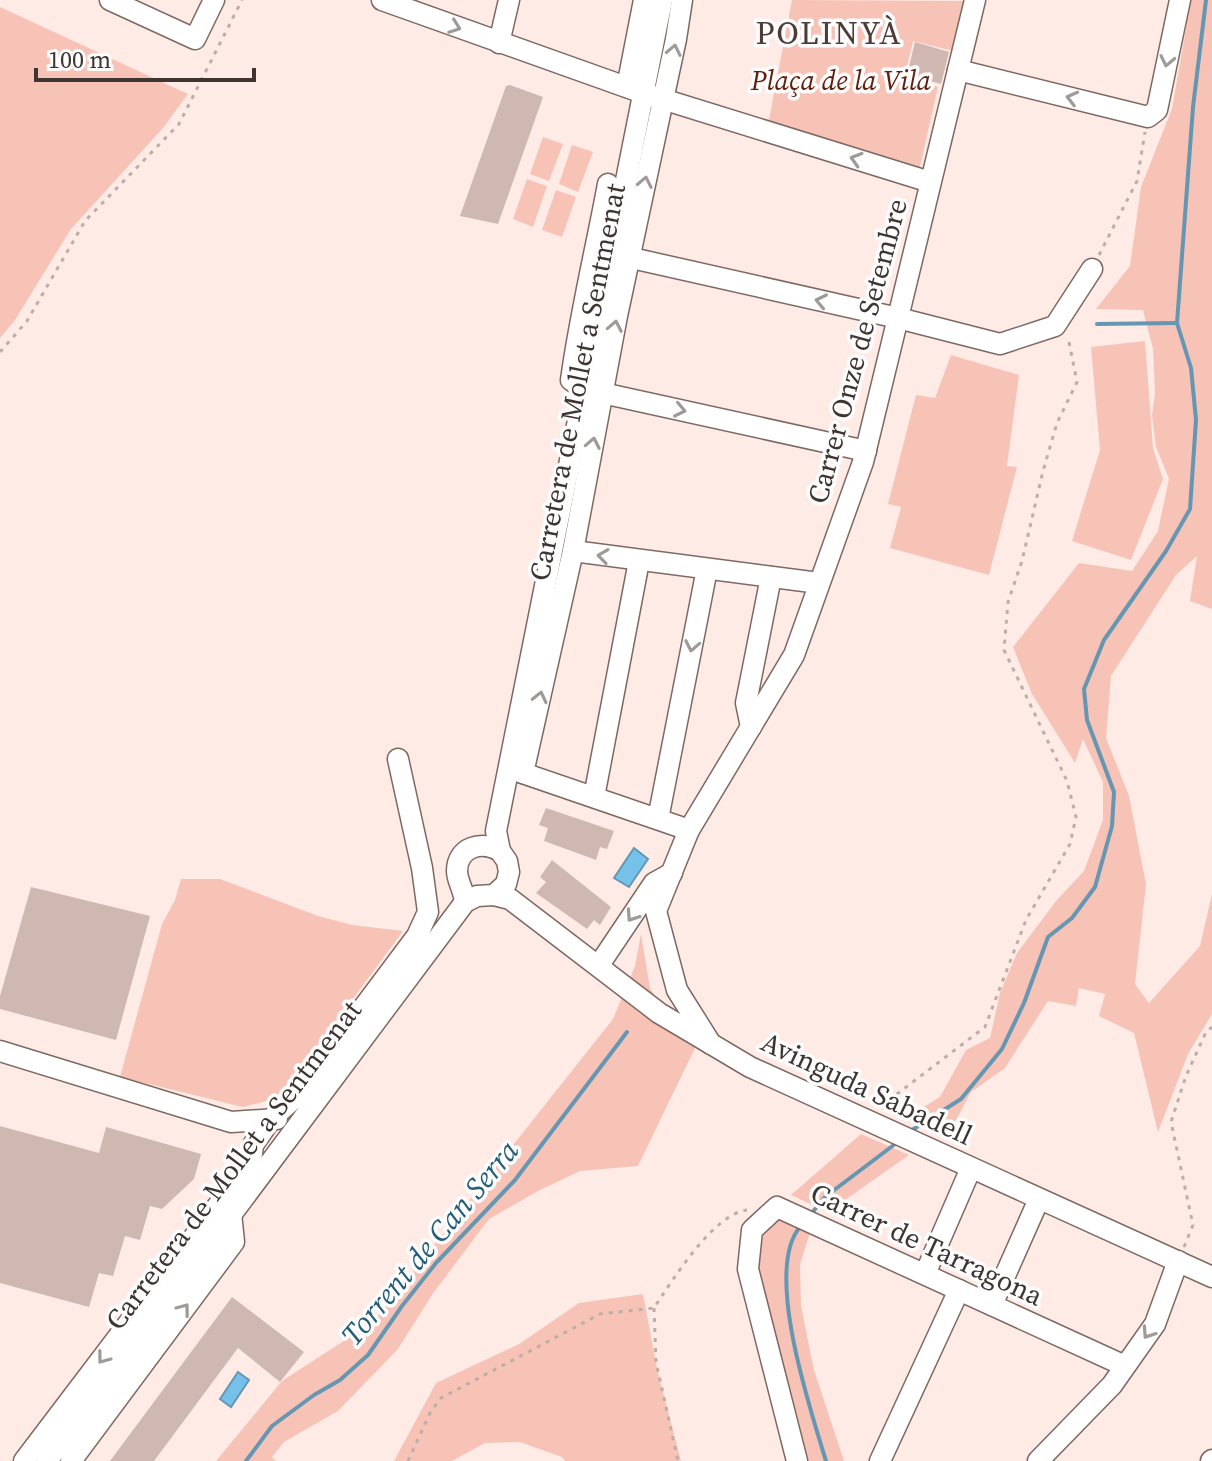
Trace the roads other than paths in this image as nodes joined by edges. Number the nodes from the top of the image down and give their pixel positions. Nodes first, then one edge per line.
1 (110, 0) edge
2 (214, 0) edge
3 (382, 0) edge
4 (509, 0) edge
5 (644, 0) edge
6 (662, 0) edge
7 (682, 0) edge
8 (975, 0) edge
9 (1180, 0) edge
10 (499, 43) junction
11 (958, 70) junction
12 (644, 93) junction
13 (930, 182) junction
14 (608, 184) dead end
15 (612, 255) junction
16 (1092, 269) road end
17 (898, 318) junction
18 (594, 392) junction
19 (866, 451) junction
20 (573, 551) junction
21 (639, 561) junction
22 (707, 569) junction
23 (771, 577) junction
24 (819, 583) junction
25 (751, 727) junction
26 (398, 759) dead end
27 (515, 771) junction
28 (594, 797) junction
29 (658, 819) junction
30 (689, 830) junction
31 (493, 842) junction
32 (672, 873) junction
33 (486, 894) junction
34 (599, 965) junction
35 (711, 1044) junction
36 (0, 1051) edge
37 (302, 1117) junction
38 (271, 1119) junction
39 (231, 1122) junction
40 (253, 1145) junction
41 (269, 1162) junction
42 (971, 1168) junction
43 (1039, 1199) junction
44 (231, 1213) junction
45 (1178, 1261) junction
46 (925, 1274) junction
47 (1212, 1277) edge
48 (959, 1290) junction
49 (992, 1305) junction
50 (1125, 1366) junction
51 (24, 1461) edge
52 (47, 1461) edge
53 (71, 1461) edge
54 (797, 1461) edge
55 (880, 1461) edge
56 (1038, 1461) edge

1 - 2 street
3 -> 10 street
4 - 10 street
5 - 12 street, Carretera de Mollet a Sentmenat
6 - 12 street, Carretera de Mollet a Sentmenat
12 -> 7 street, Carretera de Mollet a Sentmenat
8 - 11 street, Carrer Onze de Setembre
9 -> 11 street
10 - 12 street
11 - 13 street, Carrer Onze de Setembre
13 -> 12 street
12 - 15 street, Carretera de Mollet a Sentmenat
13 - 17 street, Carrer Onze de Setembre
14 - 15 street
17 -> 15 street
18 -> 15 street, Carretera de Mollet a Sentmenat
15 - 18 street, Carretera de Mollet a Sentmenat
16 - 17 street
17 - 19 street, Carrer Onze de Setembre
18 -> 19 street
20 -> 18 street, Carretera de Mollet a Sentmenat
18 - 27 street, Carretera de Mollet a Sentmenat
19 - 24 street, Carrer Onze de Setembre
21 -> 20 street
27 -> 20 street, Carretera de Mollet a Sentmenat
21 - 22 street
21 - 28 street
22 - 23 street
22 -> 29 street
23 - 24 street
23 - 25 street
24 - 25 street, Carrer Onze de Setembre
25 - 30 street, Carrer Onze de Setembre
26 - 38 street
27 - 28 street
27 - 31 street, Carretera de Mollet a Sentmenat
28 - 29 street
29 - 30 street
30 - 32 street, Avinguda Sabadell
31 - 33 street, Carretera de Mollet a Sentmenat
31 - 33 street
32 -> 34 street
32 - 35 street, Avinguda Sabadell
33 - 34 street
33 - 37 street, Carretera de Mollet a Sentmenat
34 - 35 street
35 - 42 street, Avinguda Sabadell
36 - 39 street
37 - 38 street
37 - 41 street, Carretera de Mollet a Sentmenat
38 - 39 street
38 - 40 street
39 - 40 street
40 - 41 street
40 -> 51 street
41 - 44 street, Carretera de Mollet a Sentmenat
42 - 43 street, Avinguda Sabadell
42 - 46 street
43 - 45 street, Avinguda Sabadell
43 - 49 street
44 - 52 street, Carretera de Mollet a Sentmenat
53 -> 44 street
45 - 47 street, Avinguda Sabadell
45 -> 50 street
46 - 48 street, Carrer de Tarragona
46 - 54 street, Carrer de Tarragona
48 - 49 street, Carrer de Tarragona
48 - 55 street
49 - 50 street, Carrer de Tarragona
50 - 56 street

